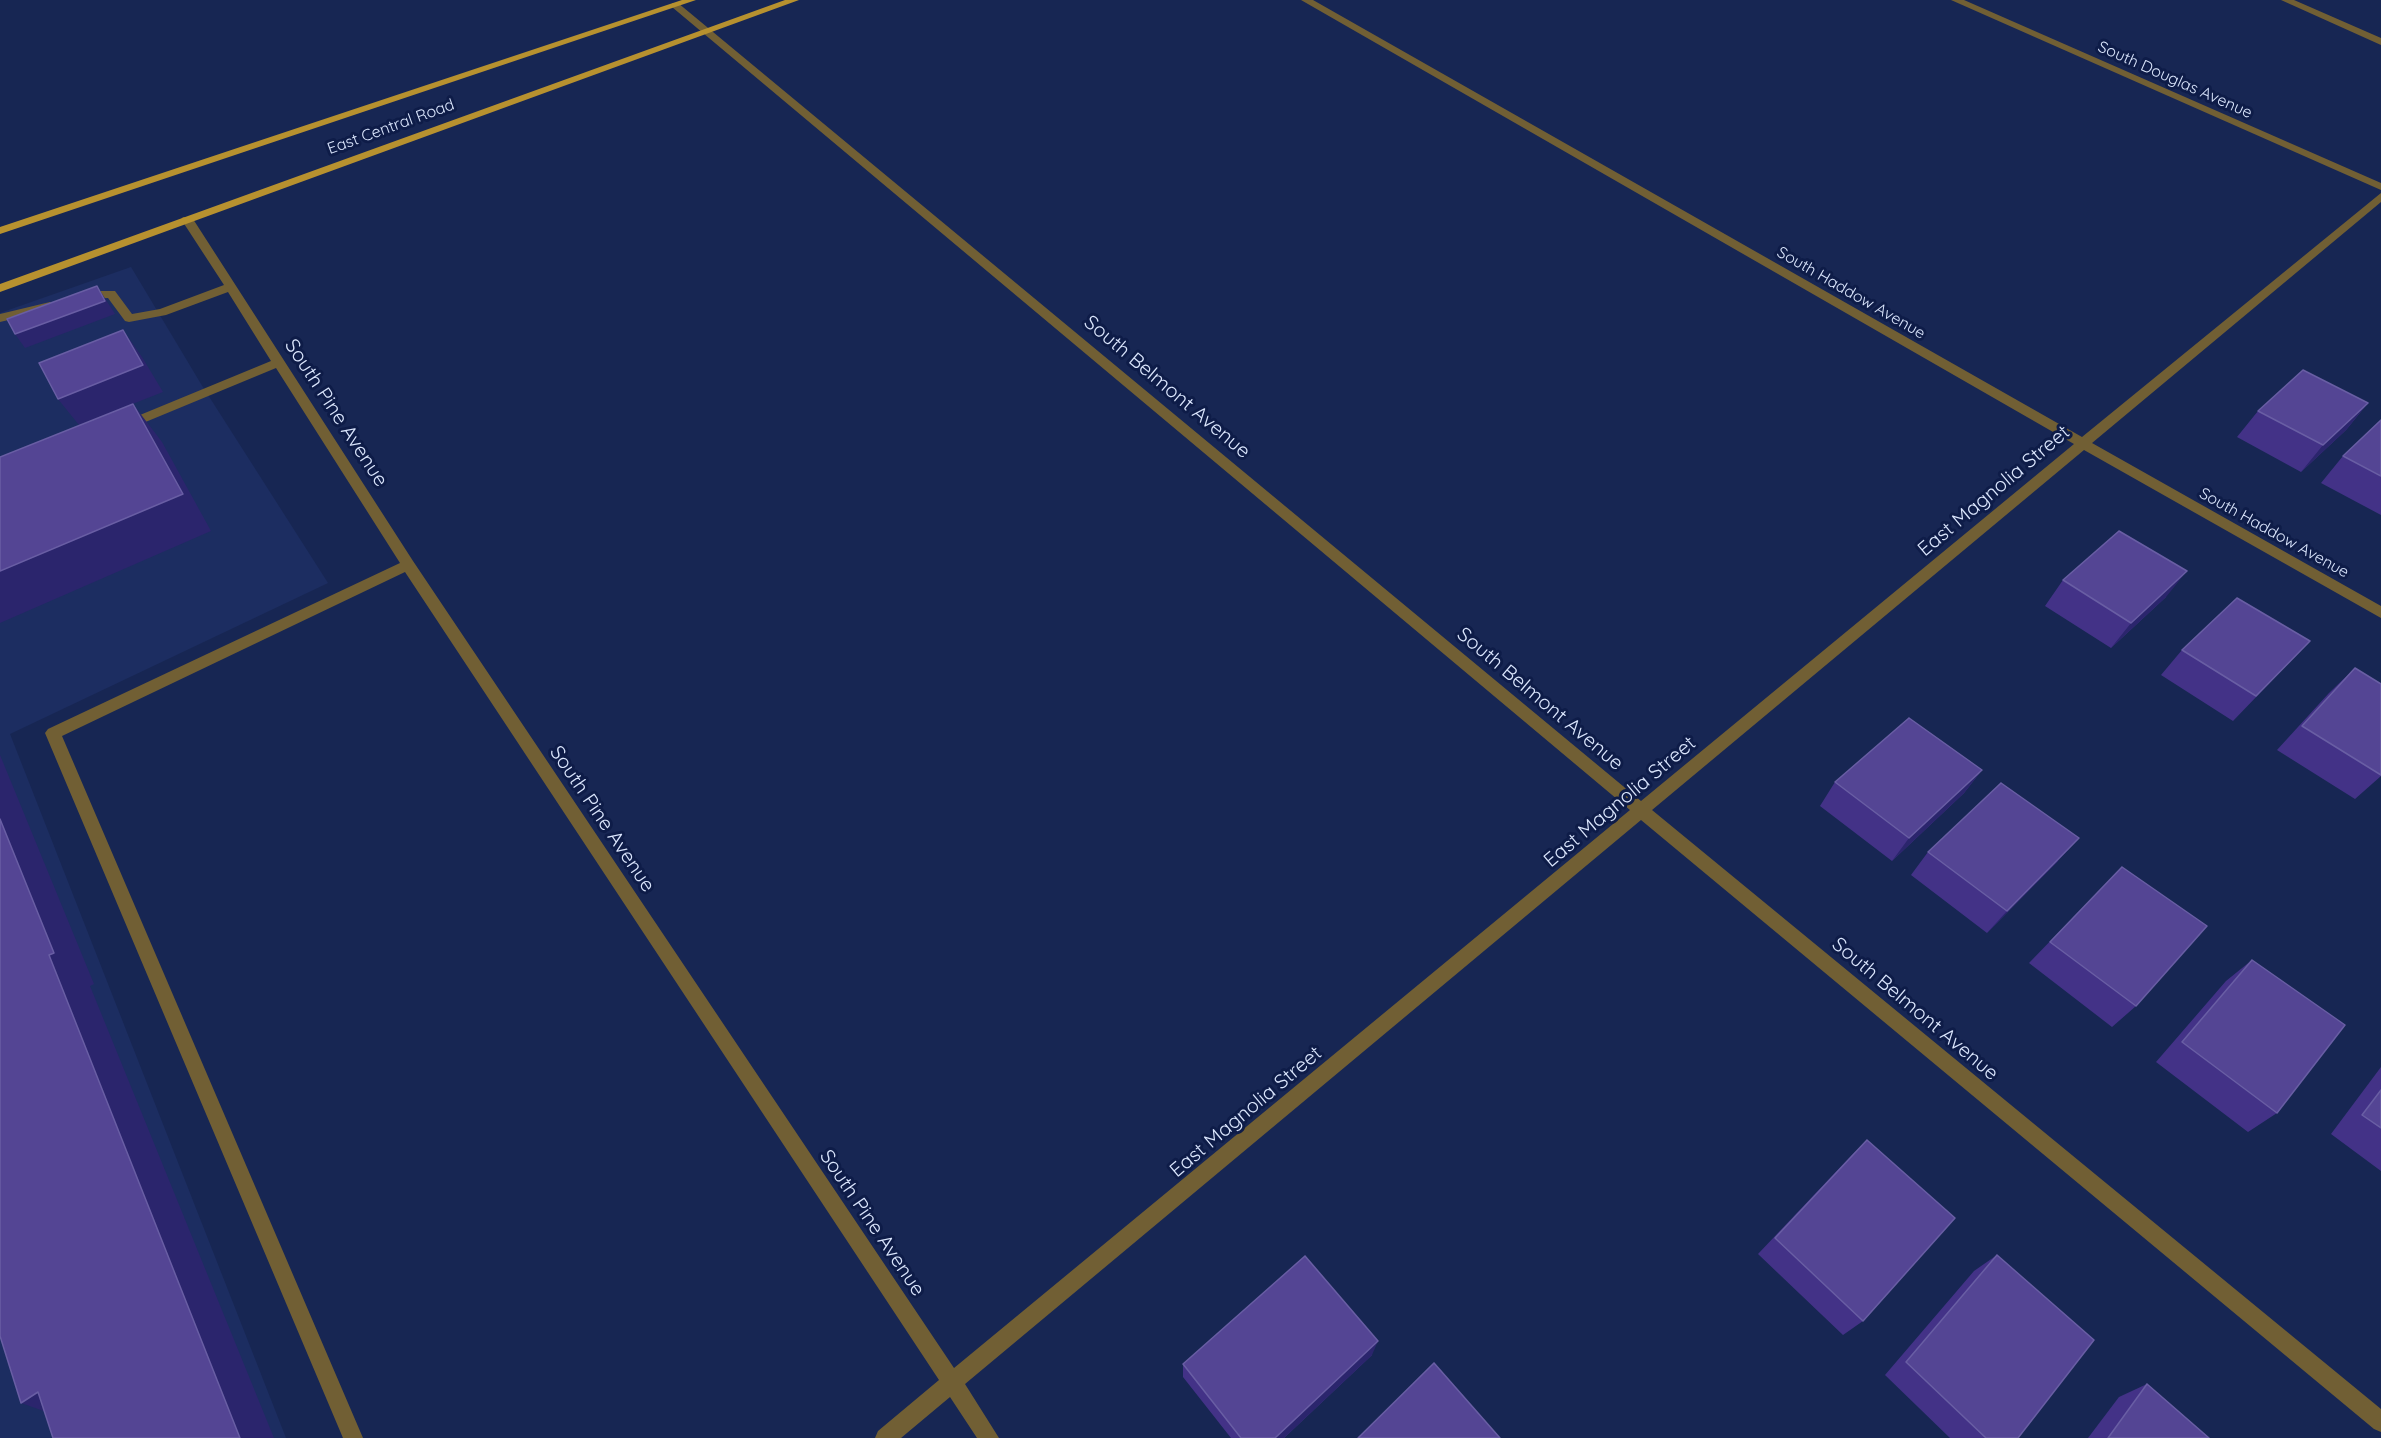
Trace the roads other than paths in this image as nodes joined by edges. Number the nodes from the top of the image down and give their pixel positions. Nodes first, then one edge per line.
1 (691, 0) edge
2 (794, 0) edge
3 (1306, 0) edge
4 (1956, 0) edge
5 (2286, 0) edge
6 (675, 5) junction
7 (708, 31) junction
8 (2381, 42) edge
9 (2381, 187) edge
10 (2381, 196) edge
11 (187, 219) junction
12 (0, 231) edge
13 (230, 287) junction
14 (0, 288) edge
15 (0, 318) edge
16 (279, 362) junction
17 (118, 429) edge
18 (2082, 444) junction
19 (408, 565) junction
20 (2381, 613) edge
21 (1642, 811) junction
22 (953, 1383) junction
23 (2381, 1422) edge
24 (353, 1438) edge
25 (885, 1438) edge
26 (989, 1438) edge

1 - 6 main road, East Central Road
2 - 7 main road, East Central Road
3 - 18 street, South Haddow Avenue
4 - 9 street, South Douglas Avenue
5 - 8 street
6 - 7 street, South Belmont Avenue
6 - 12 main road, East Central Road
7 - 11 main road, East Central Road
7 - 21 street, South Belmont Avenue
10 - 18 street, East Magnolia Street
11 - 13 street, South Pine Avenue
11 - 14 main road, East Central Road
13 - 15 street
13 - 16 street, South Pine Avenue
16 - 17 street
16 - 19 street, South Pine Avenue
18 - 20 street, South Haddow Avenue
18 - 21 street, East Magnolia Street
19 - 22 street, South Pine Avenue
19 - 24 street
21 - 22 street, East Magnolia Street
21 - 23 street, South Belmont Avenue
22 - 25 street, East Magnolia Street
22 - 26 street, South Pine Avenue

